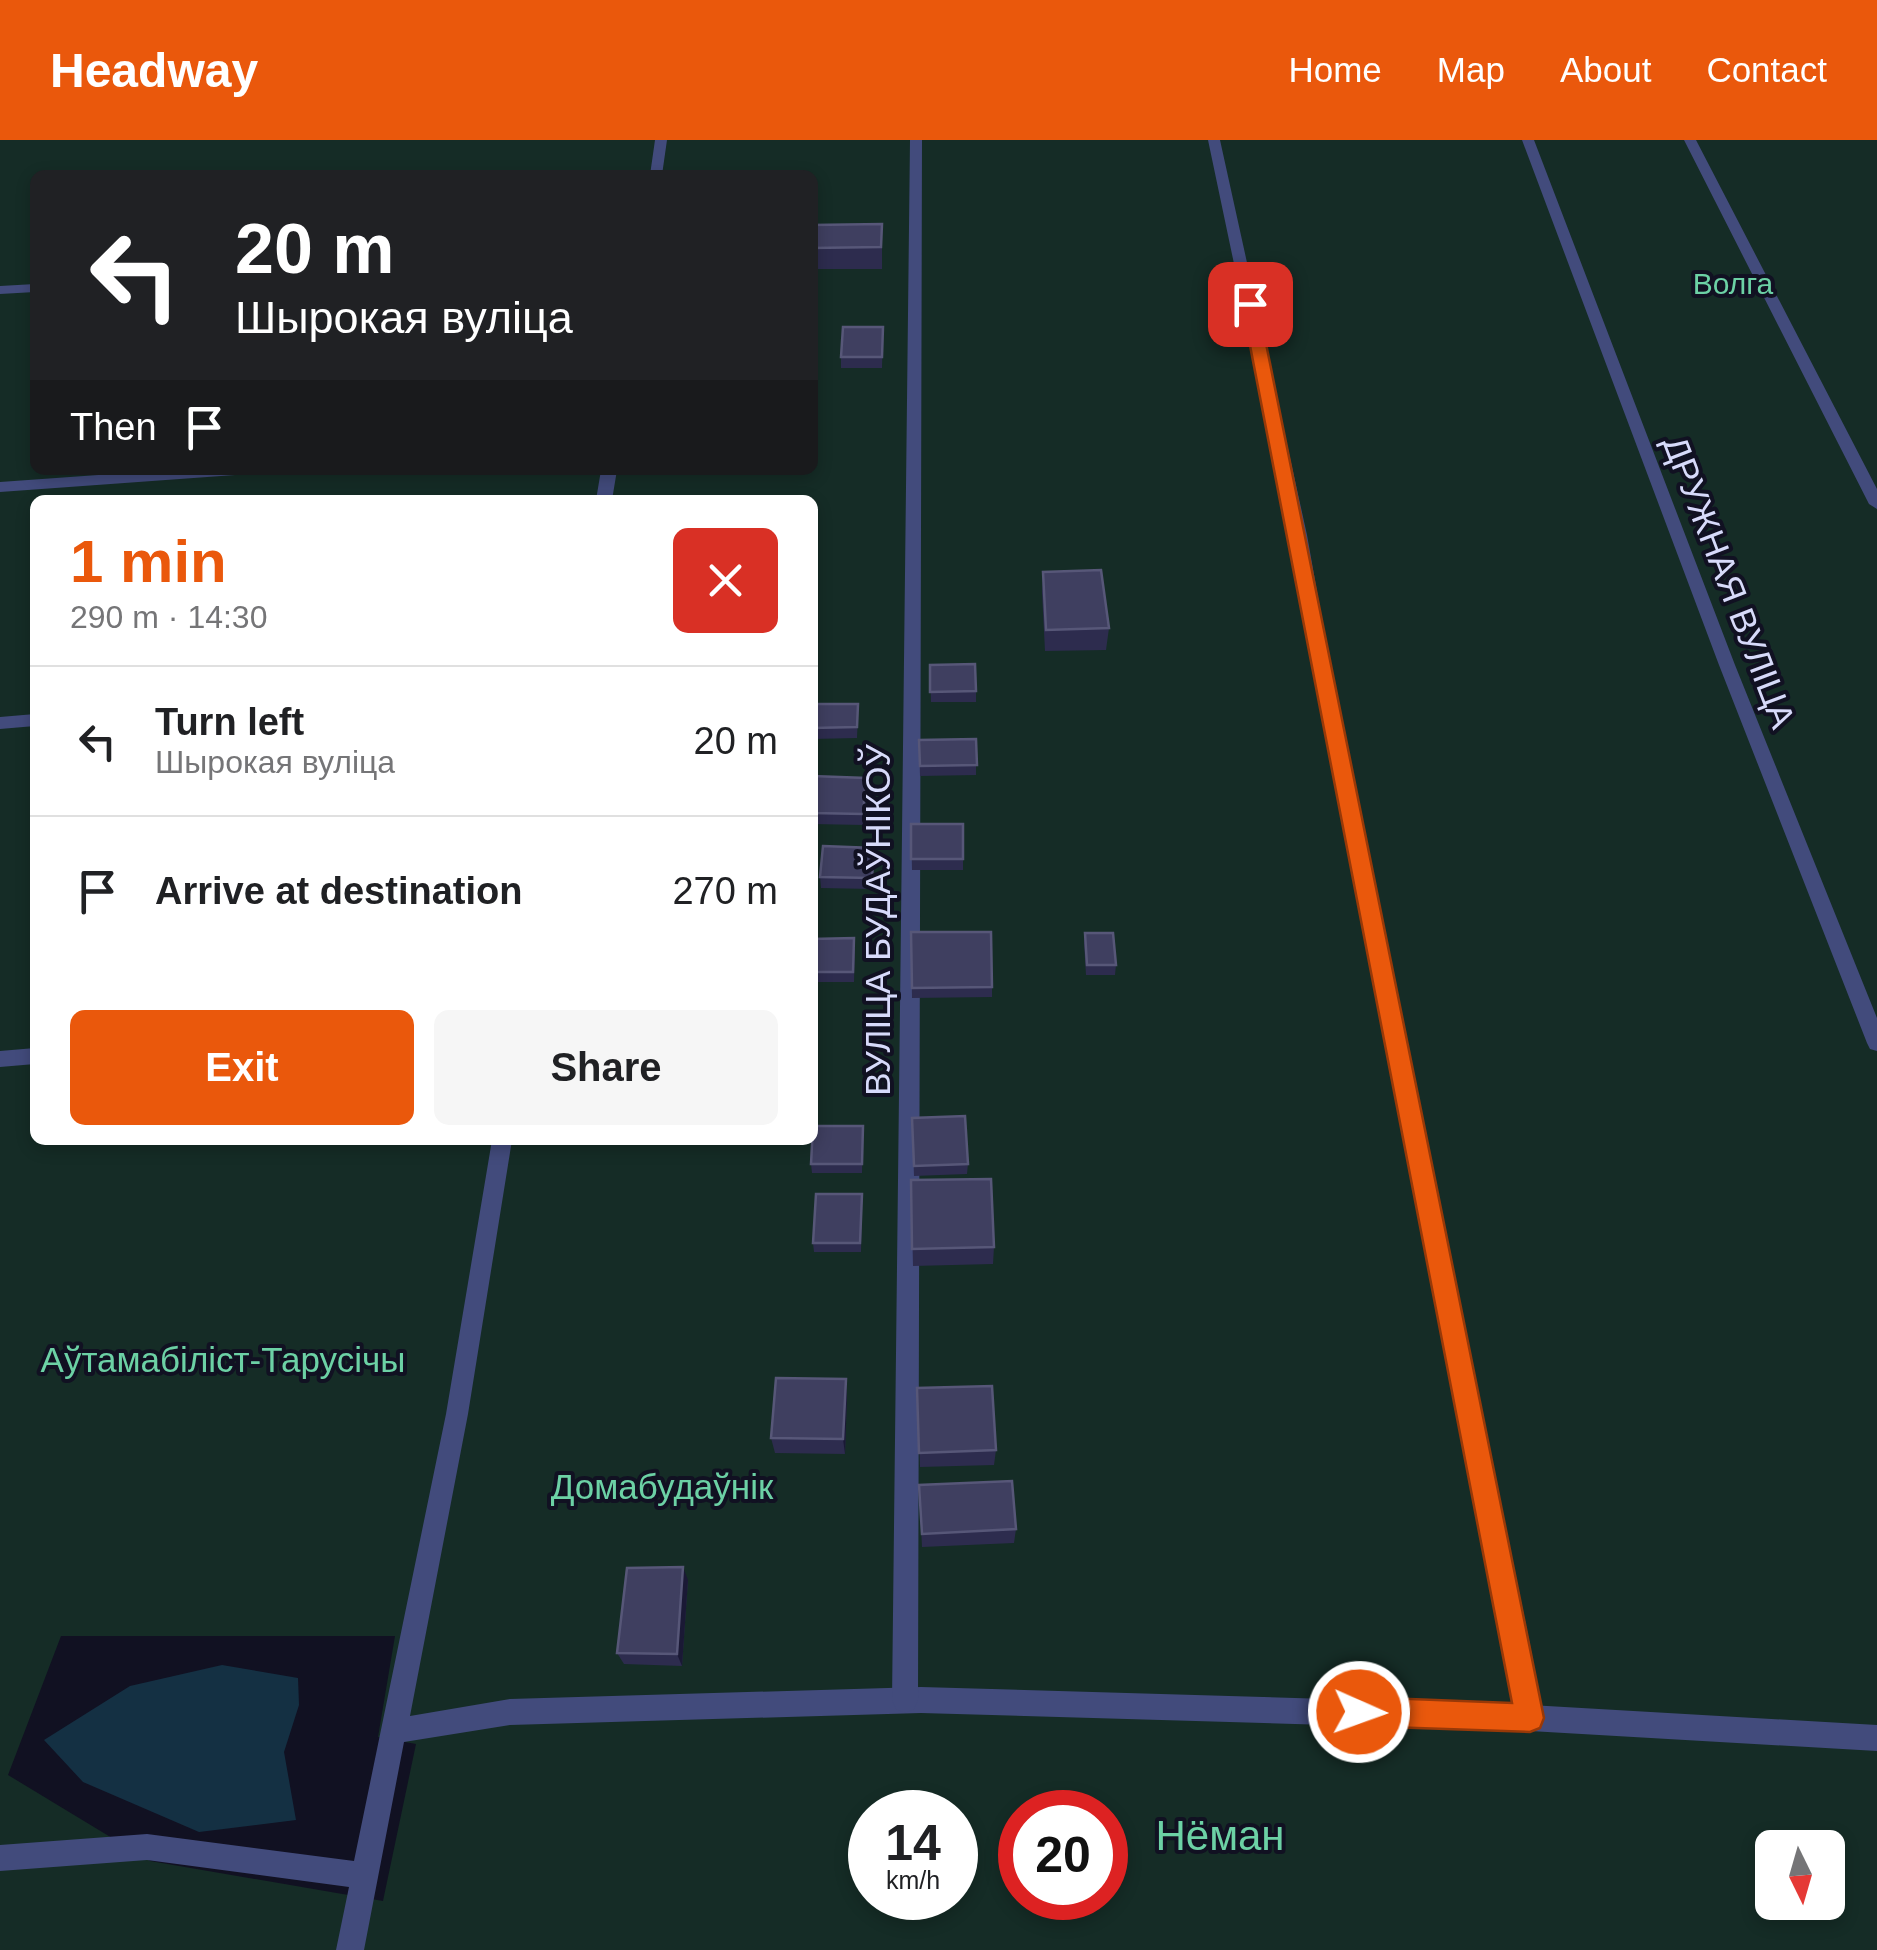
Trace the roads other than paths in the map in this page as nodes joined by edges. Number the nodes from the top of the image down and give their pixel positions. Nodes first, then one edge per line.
1 (661, 140) edge
2 (916, 140) edge
3 (1214, 140) edge
4 (1528, 140) edge
5 (1690, 140) edge
6 (657, 170) edge
7 (30, 288) edge
8 (0, 290) edge
9 (170, 475) edge
10 (0, 488) edge
11 (1877, 504) edge
12 (30, 720) edge
13 (0, 723) edge
14 (1877, 1043) edge
15 (30, 1056) edge
16 (0, 1059) edge
17 (501, 1145) edge
18 (905, 1700) junction
19 (1530, 1718) junction
20 (393, 1730) junction
21 (1877, 1738) edge
22 (0, 1858) edge
23 (365, 1876) junction
24 (350, 1950) edge

1 - 6 street
2 - 18 street, ВУЛІЦА БУДАЎНІКОЎ
3 - 19 street
4 - 14 street, ДРУЖНАЯ ВУЛІЦА
5 - 11 street
7 - 8 street
9 - 10 street
12 - 13 street
15 - 16 street
17 - 20 street
18 - 19 street
18 - 20 street
19 - 21 street
20 - 23 street
22 - 23 street
23 - 24 street

